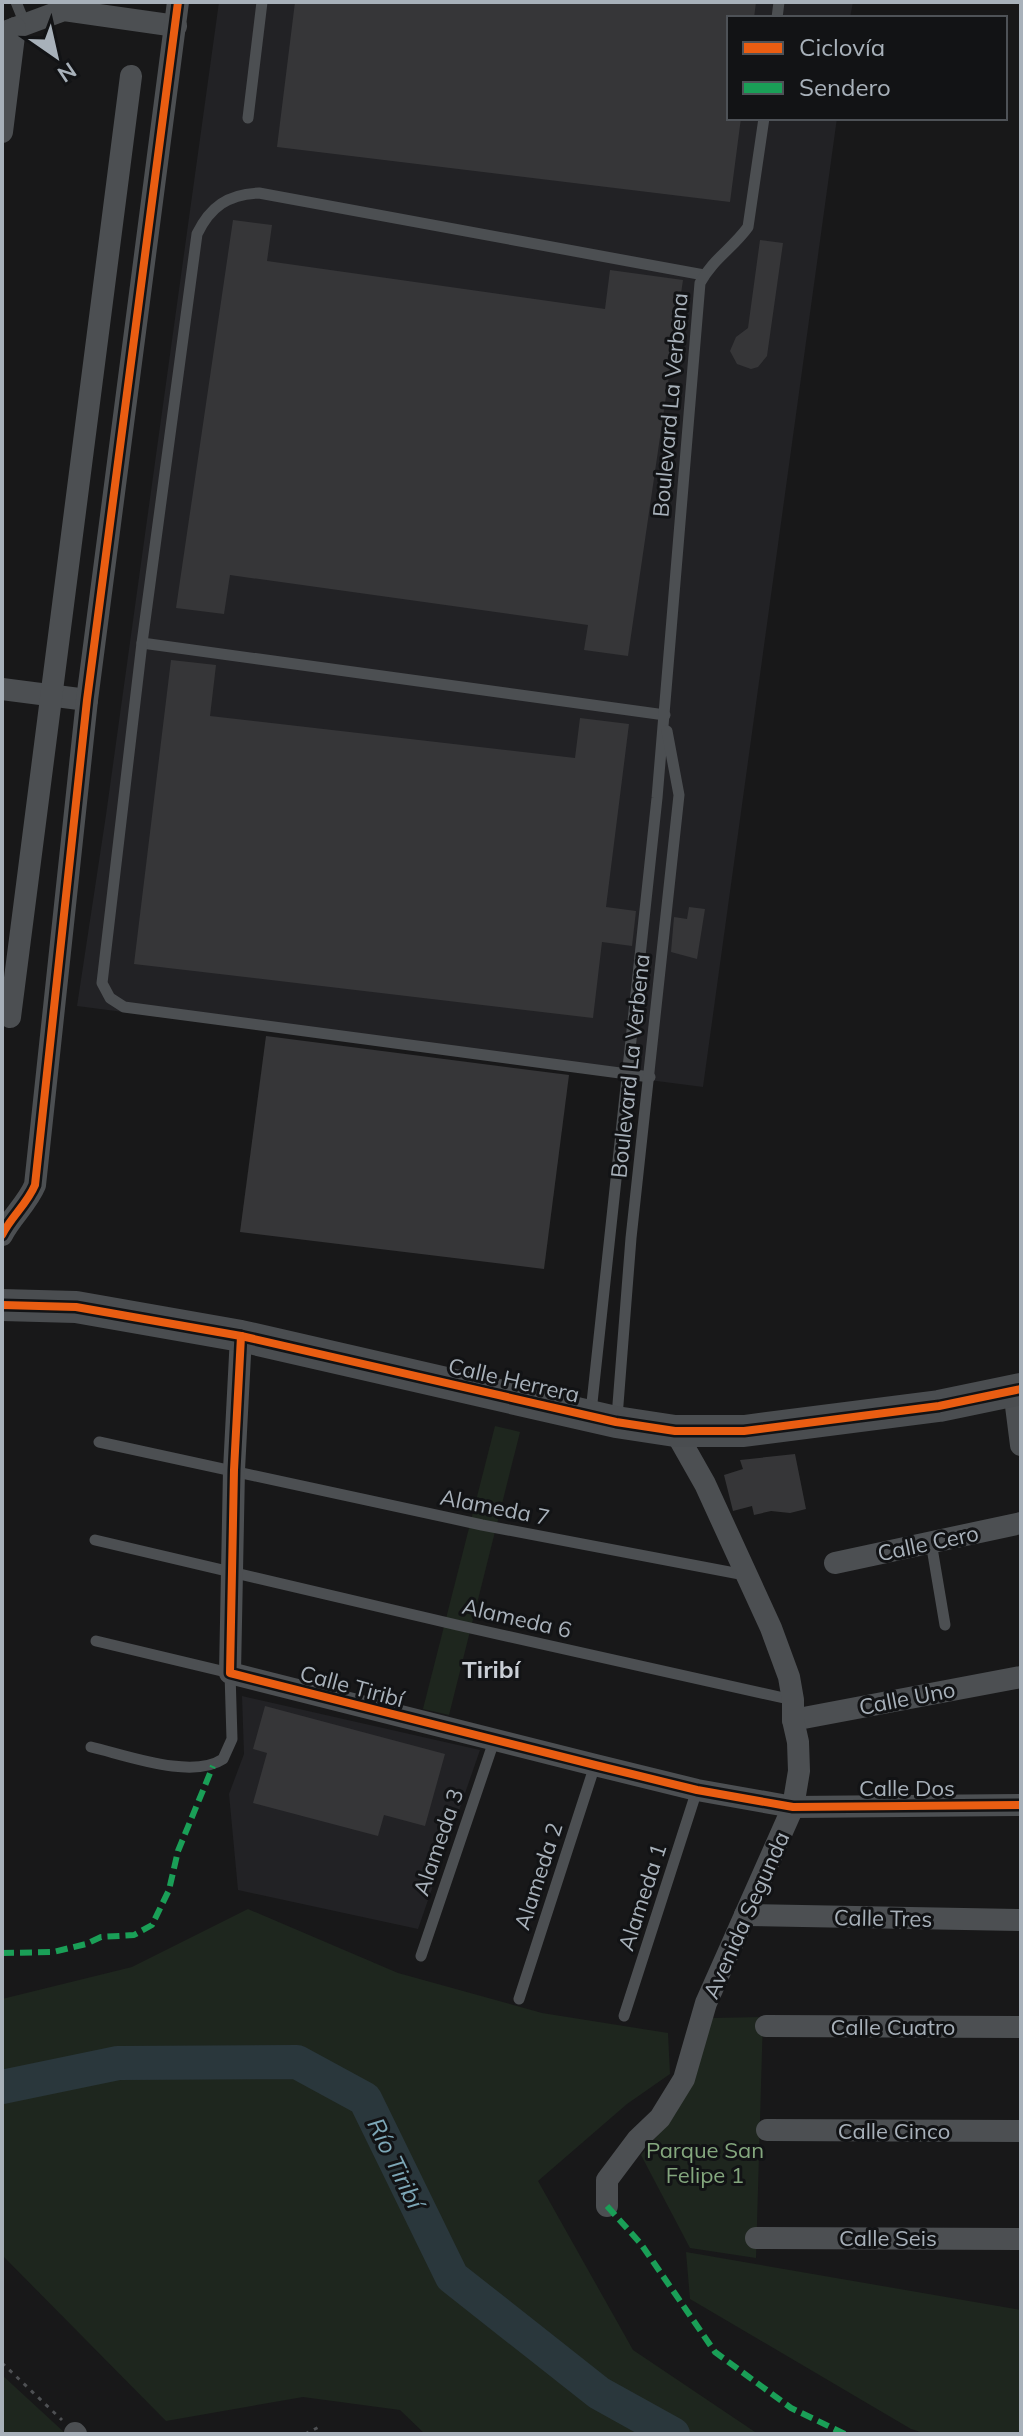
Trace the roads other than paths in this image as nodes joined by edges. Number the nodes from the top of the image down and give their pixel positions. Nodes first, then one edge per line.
1 (16, 2) edge
2 (178, 2) edge
3 (262, 2) edge
4 (68, 6) edge
5 (176, 26) junction
6 (14, 28) edge
7 (131, 76) dead end
8 (248, 118) dead end
9 (764, 120) edge
10 (2, 132) edge
11 (704, 275) junction
12 (142, 643) junction
13 (2, 689) edge
14 (53, 695) junction
15 (87, 700) junction
16 (665, 715) junction
17 (10, 1017) dead end
18 (626, 1073) junction
19 (650, 1077) junction
20 (2, 1235) edge
21 (609, 1237) junction
22 (631, 1238) junction
23 (4, 1302) edge
24 (241, 1336) junction
25 (1018, 1390) edge
26 (604, 1419) junction
27 (675, 1431) junction
28 (99, 1442) dead end
29 (1021, 1445) edge
30 (234, 1470) junction
31 (1021, 1523) edge
32 (95, 1540) dead end
33 (931, 1542) junction
34 (835, 1563) dead end
35 (232, 1571) junction
36 (749, 1576) junction
37 (945, 1625) dead end
38 (96, 1641) dead end
39 (230, 1673) junction
40 (1021, 1677) edge
41 (793, 1710) junction
42 (494, 1741) junction
43 (91, 1747) dead end
44 (595, 1765) junction
45 (697, 1790) junction
46 (1021, 1805) edge
47 (793, 1807) junction
48 (745, 1915) junction
49 (1021, 1920) edge
50 (421, 1956) dead end
51 (519, 1999) dead end
52 (624, 2016) dead end
53 (766, 2026) dead end
54 (1021, 2027) edge
55 (767, 2130) dead end
56 (1021, 2131) edge
57 (607, 2206) dead end
58 (756, 2238) dead end
59 (1021, 2239) edge

1 - 6 lane
2 - 5 street
3 - 8 lane
4 - 5 street
4 - 6 street
5 - 15 street
6 - 10 street
7 - 14 street
9 - 11 lane, Boulevard La Verbena
11 - 12 lane
11 - 16 lane, Boulevard La Verbena
12 - 16 lane
12 - 18 lane
13 - 14 street
14 - 15 street
14 - 17 street
15 - 20 street
16 - 18 lane, Boulevard La Verbena
16 - 19 lane, Boulevard La Verbena
18 - 19 lane
18 - 21 lane, Boulevard La Verbena
19 - 22 lane, Boulevard La Verbena
21 - 22 lane
21 - 26 lane, Boulevard La Verbena
22 - 26 lane, Boulevard La Verbena
23 - 24 street, Calle Herrera
24 - 26 street, Calle Herrera
24 - 30 street
25 - 27 street, Calle Herrera
25 - 29 street
26 - 27 street, Calle Herrera
27 - 36 street, Avenida Segunda
28 - 30 lane, Alameda 7
30 - 35 street
30 - 36 lane, Alameda 7
31 - 33 street, Calle Cero
32 - 35 lane, Alameda 6
33 - 34 street, Calle Cero
33 - 37 lane
35 - 39 street
35 - 41 lane, Alameda 6
36 - 41 street, Avenida Segunda
38 - 39 lane
39 - 42 street, Calle Tiribí
39 - 43 lane
40 - 41 street, Calle Uno
41 - 47 street, Avenida Segunda
42 - 44 street, Calle Tiribí
42 - 50 lane, Alameda 3
44 - 45 street, Calle Tiribí
44 - 51 lane, Alameda 2
45 - 47 street, Calle Tiribí
45 - 52 lane, Alameda 1
46 - 47 street, Calle Dos
47 - 48 street, Avenida Segunda
48 - 49 street, Calle Tres
48 - 57 street, Avenida Segunda
53 - 54 street, Calle Cuatro
55 - 56 street, Calle Cinco
58 - 59 street, Calle Seis

